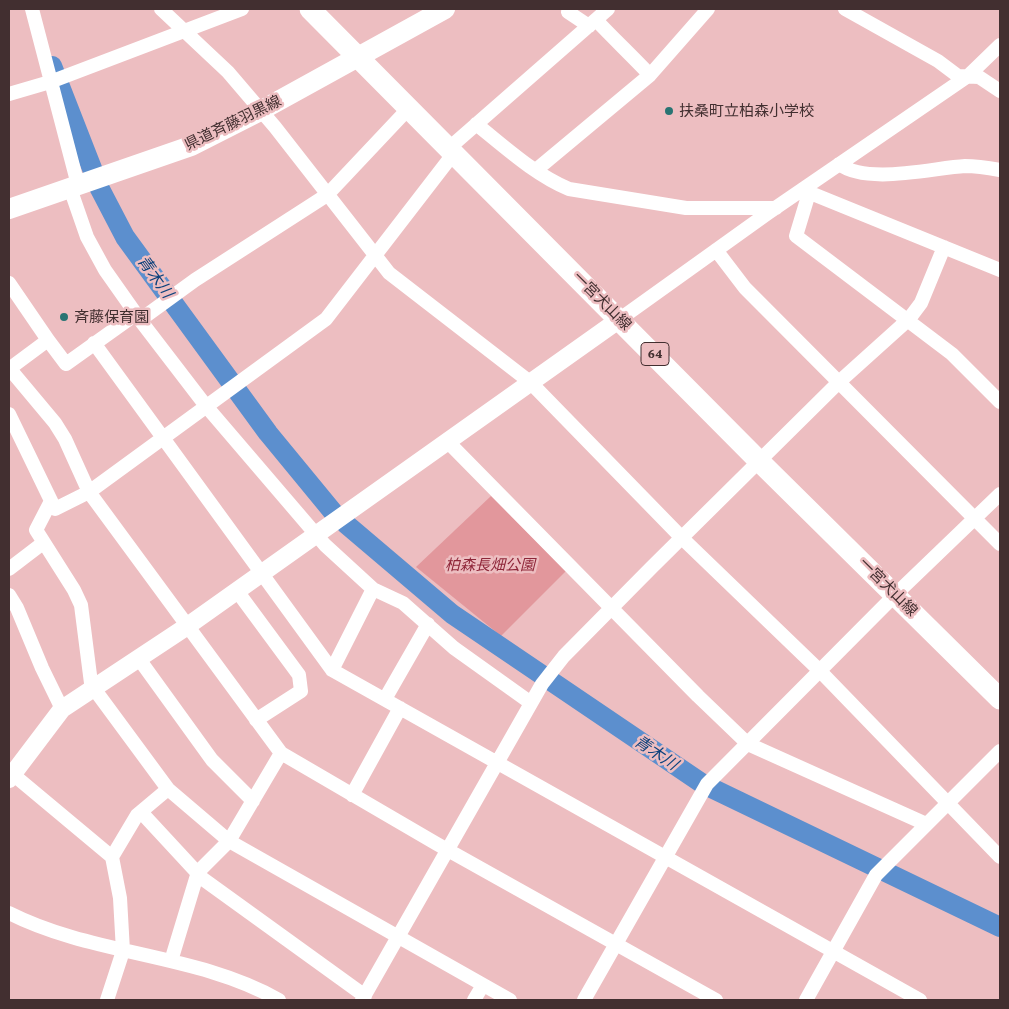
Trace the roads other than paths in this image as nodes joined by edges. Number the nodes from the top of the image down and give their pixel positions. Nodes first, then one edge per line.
1 (32, 9) edge
2 (161, 9) edge
3 (242, 9) edge
4 (310, 9) edge
5 (445, 9) edge
6 (608, 9) edge
7 (708, 9) edge
8 (845, 9) edge
9 (568, 12) dead end
10 (593, 23) junction
11 (185, 32) junction
12 (1000, 46) edge
13 (359, 57) junction
14 (650, 75) junction
15 (968, 76) junction
16 (50, 82) junction
17 (1000, 92) edge
18 (9, 94) edge
19 (410, 108) junction
20 (260, 112) junction
21 (476, 124) junction
22 (451, 151) junction
23 (839, 164) junction
24 (536, 170) junction
25 (1000, 170) edge
26 (74, 187) junction
27 (806, 192) junction
28 (328, 194) junction
29 (9, 208) edge
30 (776, 208) junction
31 (944, 247) junction
32 (716, 250) junction
33 (375, 254) junction
34 (1000, 270) edge
35 (9, 283) edge
36 (138, 317) junction
37 (620, 319) junction
38 (908, 319) junction
39 (48, 340) junction
40 (94, 343) junction
41 (9, 369) edge
42 (530, 382) junction
43 (839, 382) junction
44 (1000, 402) edge
45 (206, 406) junction
46 (9, 414) edge
47 (164, 439) junction
48 (448, 442) junction
49 (759, 460) junction
50 (89, 492) junction
51 (1000, 494) edge
52 (51, 501) junction
53 (975, 518) junction
54 (316, 535) junction
55 (683, 539) junction
56 (43, 543) junction
57 (1000, 544) edge
58 (9, 569) edge
59 (261, 574) junction
60 (372, 588) junction
61 (237, 591) junction
62 (896, 594) junction
63 (9, 595) edge
64 (613, 609) junction
65 (428, 624) junction
66 (186, 627) junction
67 (139, 659) junction
68 (332, 670) junction
69 (820, 671) junction
70 (94, 690) junction
71 (1000, 699) edge
72 (385, 700) junction
73 (531, 702) junction
74 (400, 708) junction
75 (62, 709) junction
76 (256, 720) junction
77 (748, 744) junction
78 (1000, 751) edge
79 (281, 753) junction
80 (497, 762) junction
81 (10, 774) edge
82 (168, 789) junction
83 (352, 795) junction
84 (253, 801) junction
85 (947, 803) junction
86 (141, 812) junction
87 (926, 824) junction
88 (230, 841) junction
89 (449, 851) junction
90 (1000, 856) edge
91 (112, 857) junction
92 (664, 857) junction
93 (198, 872) junction
94 (9, 913) edge
95 (398, 937) junction
96 (616, 944) junction
97 (123, 951) junction
98 (835, 952) junction
99 (171, 961) junction
100 (483, 985) junction
101 (363, 998) edge
102 (108, 1000) edge
103 (280, 1000) edge
104 (474, 1000) edge
105 (510, 1000) edge
106 (584, 1000) edge
107 (716, 1000) edge
108 (806, 1000) edge
109 (920, 1000) edge

1 - 16 street
2 - 11 street
3 - 11 street
4 - 13 main road, 一宮犬山線 / 64
5 - 13 main road, 県道斉藤羽黒線
6 - 10 street
7 - 14 street
8 - 15 street
9 - 10 street
10 - 14 street
10 - 21 street
11 - 16 street
11 - 20 street
12 - 15 street
13 - 19 main road, 一宮犬山線 / 64
13 - 20 main road, 県道斉藤羽黒線
14 - 24 street
15 - 17 street
15 - 23 street
16 - 18 street
16 - 26 street
19 - 22 main road, 一宮犬山線 / 64
19 - 28 street
20 - 26 main road, 県道斉藤羽黒線
20 - 28 street
21 - 22 street
21 - 24 street
22 - 33 street
22 - 37 main road, 一宮犬山線 / 64
23 - 25 street
23 - 27 street
24 - 30 street
26 - 29 main road, 県道斉藤羽黒線
26 - 36 street
27 - 30 street
27 - 31 street
27 - 38 street
28 - 33 street
28 - 36 street
30 - 32 street
31 - 34 street
31 - 38 street
32 - 37 street
32 - 43 street
33 - 42 street
33 - 45 street
35 - 39 street
36 - 40 street
36 - 45 street
37 - 42 street
37 - 49 main road, 一宮犬山線 / 64
38 - 43 street
38 - 44 street
39 - 40 street
39 - 41 street
40 - 47 street
41 - 50 street
42 - 48 street
42 - 55 street
43 - 49 street
43 - 53 street
45 - 47 street
45 - 54 street
46 - 52 street
47 - 50 street
47 - 59 street
48 - 54 street
48 - 64 street
49 - 55 street
49 - 62 main road, 一宮犬山線 / 64
50 - 52 street
50 - 66 street
51 - 53 street
52 - 56 street
53 - 57 street
53 - 62 street
54 - 59 street
54 - 60 street
55 - 64 street
55 - 69 street
56 - 58 street
56 - 70 street
59 - 61 street
59 - 68 street
60 - 65 street
60 - 68 street
61 - 66 street
61 - 76 street
62 - 69 street
62 - 71 main road, 一宮犬山線 / 64
63 - 75 street
64 - 73 street
64 - 77 street
65 - 72 street
65 - 73 street
66 - 67 street
66 - 76 street
67 - 70 street
67 - 84 street
68 - 72 street
69 - 77 street
69 - 85 street
70 - 75 street
70 - 82 street
72 - 74 street
73 - 80 street
74 - 80 street
74 - 83 street
75 - 81 street
76 - 79 street
77 - 87 street
77 - 92 street
78 - 85 street
79 - 83 street
79 - 84 street
80 - 89 street
80 - 92 street
81 - 91 street
82 - 86 street
82 - 88 street
83 - 89 street
84 - 88 street
85 - 87 street
85 - 90 street
86 - 91 street
86 - 93 street
87 - 98 street
88 - 93 street
88 - 95 street
89 - 95 street
89 - 96 street
91 - 97 street
92 - 96 street
92 - 98 street
93 - 99 street
93 - 101 street
94 - 97 street
95 - 100 street
95 - 101 street
96 - 106 street
96 - 107 street
97 - 99 street
97 - 102 street
98 - 108 street
98 - 109 street
99 - 103 street
100 - 104 street
100 - 105 street

